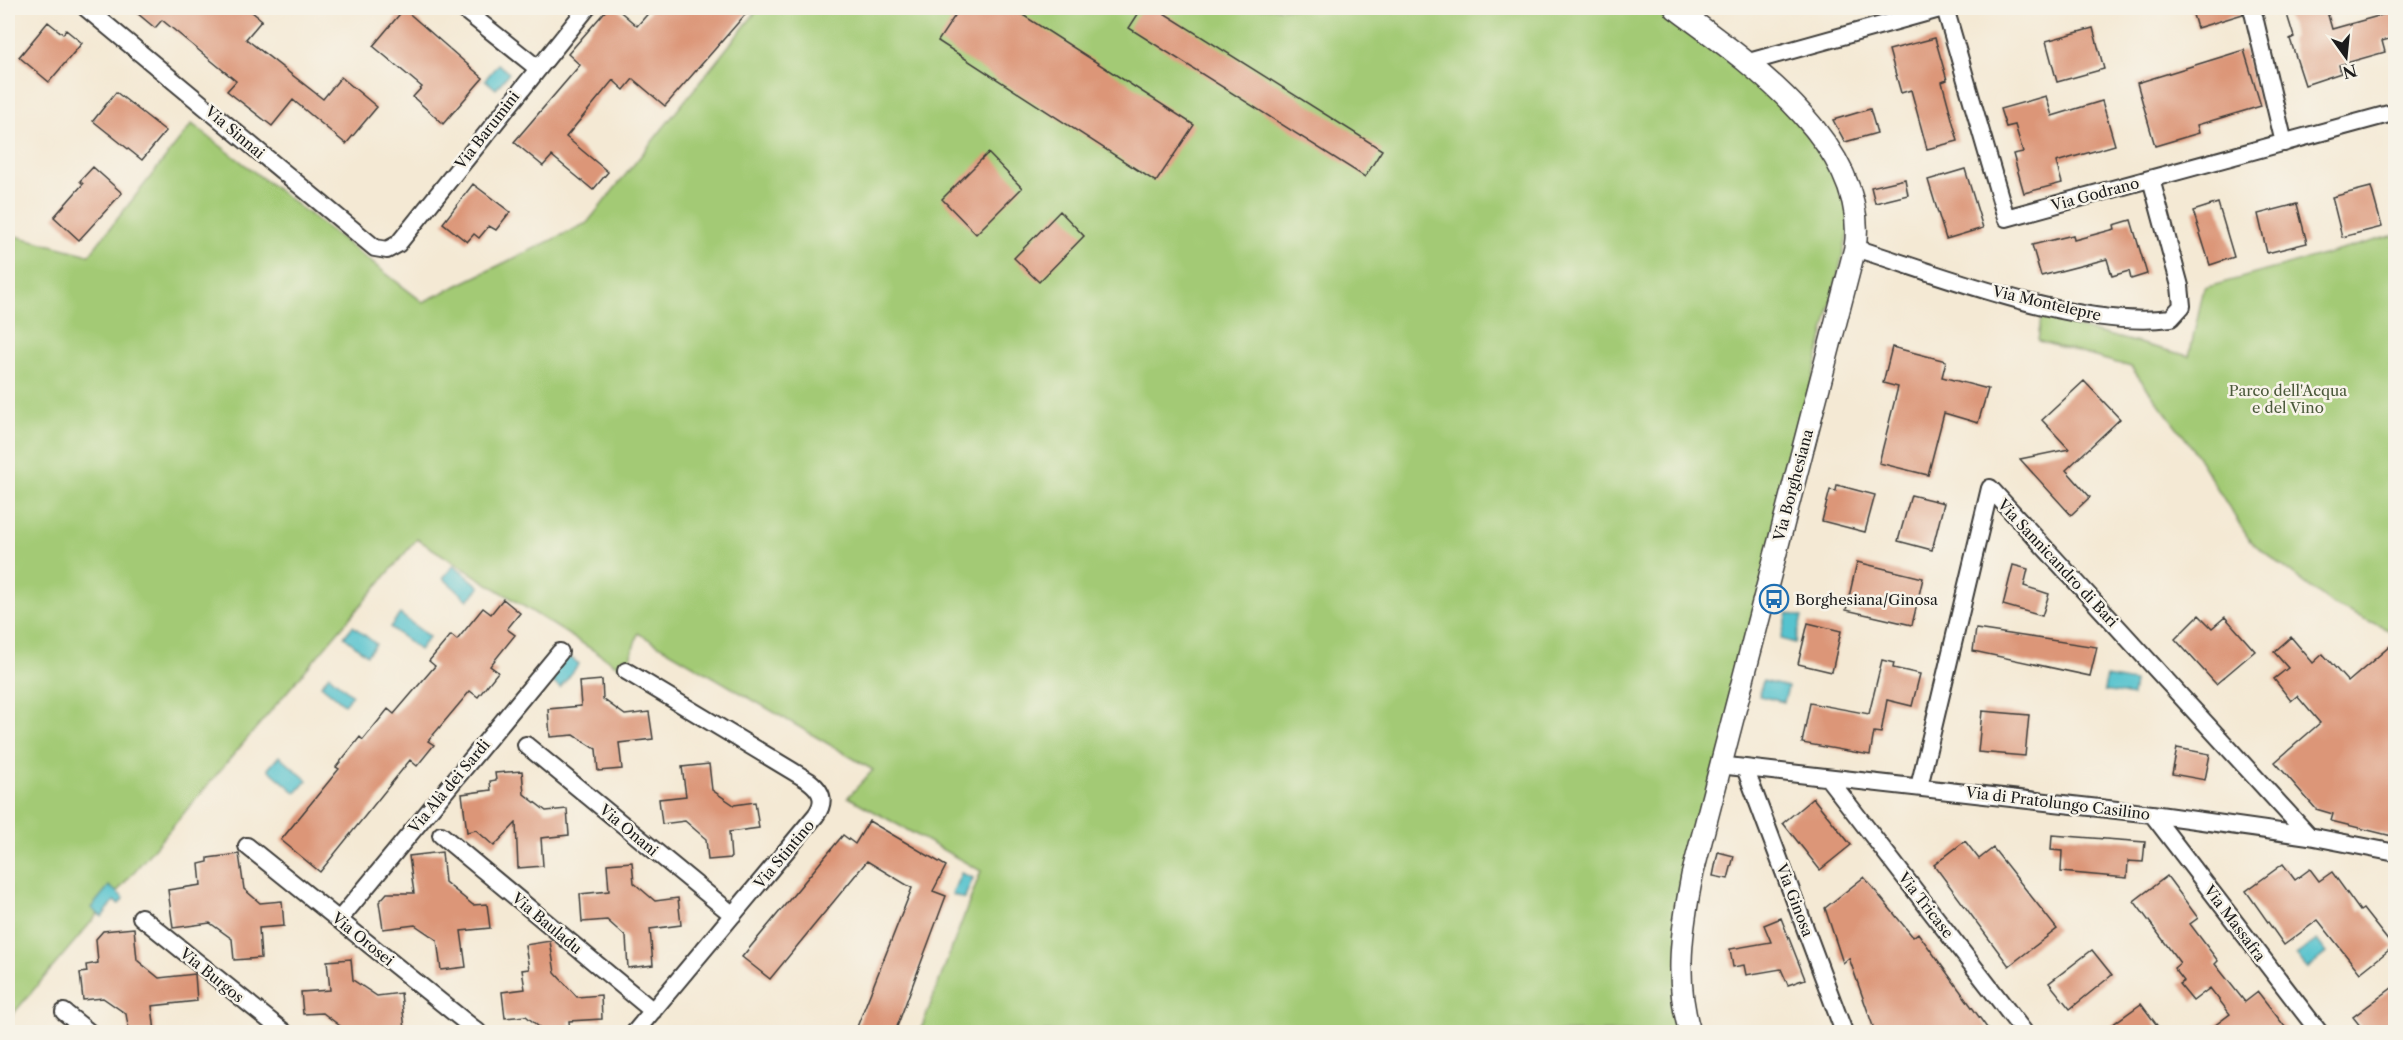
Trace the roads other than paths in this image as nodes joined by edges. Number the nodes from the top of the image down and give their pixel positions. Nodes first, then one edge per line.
1 (86, 8) edge
2 (462, 8) edge
3 (587, 8) edge
4 (1675, 8) edge
5 (1944, 8) edge
6 (2252, 8) edge
7 (1749, 62) junction
8 (536, 67) junction
9 (2396, 112) edge
10 (2284, 143) junction
11 (2151, 179) junction
12 (1855, 248) junction
13 (387, 250) joint
14 (560, 652) dead end
15 (626, 671) dead end
16 (526, 745) dead end
17 (1719, 765) junction
18 (1745, 768) junction
19 (1828, 778) junction
20 (1919, 787) junction
21 (2152, 814) junction
22 (441, 835) dead end
23 (2309, 836) junction
24 (247, 846) dead end
25 (2396, 853) edge
26 (732, 915) junction
27 (141, 917) dead end
28 (339, 920) junction
29 (653, 1011) junction
30 (64, 1012) dead end
31 (89, 1032) edge
32 (284, 1032) edge
33 (478, 1032) edge
34 (635, 1032) edge
35 (1690, 1032) edge
36 (1844, 1032) edge
37 (2024, 1032) edge
38 (2319, 1032) edge

1 - 13 street, Via Sinnai
2 - 8 street
3 - 8 street, Via Barumini
4 - 7 street, Via Borghesiana
5 - 7 street
5 - 11 street, Via Godrano
6 - 10 street
7 - 12 street, Via Borghesiana
8 - 13 street, Via Barumini
9 - 10 street, Via Godrano
10 - 11 street, Via Godrano
11 - 12 street, Via Montelepre
12 - 17 street, Via Borghesiana
14 - 28 street, Via Alà dei Sardi
15 - 26 street, Via Stintino
16 - 26 street, Via Onani
17 - 18 street, Via di Pratolungo Casilino
17 - 35 street, Via Borghesiana
18 - 19 street, Via di Pratolungo Casilino
18 - 36 street, Via Ginosa
19 - 20 street, Via di Pratolungo Casilino
19 - 37 street, Via Tricase
20 - 21 street, Via di Pratolungo Casilino
20 - 23 street, Via Sannicandro di Bari
21 - 23 street, Via di Pratolungo Casilino
21 - 38 street, Via Massafra
22 - 29 street, Via Bauladu
23 - 25 street, Via di Pratolungo Casilino
24 - 28 street, Via Orosei
26 - 29 street, Via Stintino
27 - 32 street, Via Burgos
28 - 33 street, Via Orosei
29 - 34 street, Via Stintino
30 - 31 street

